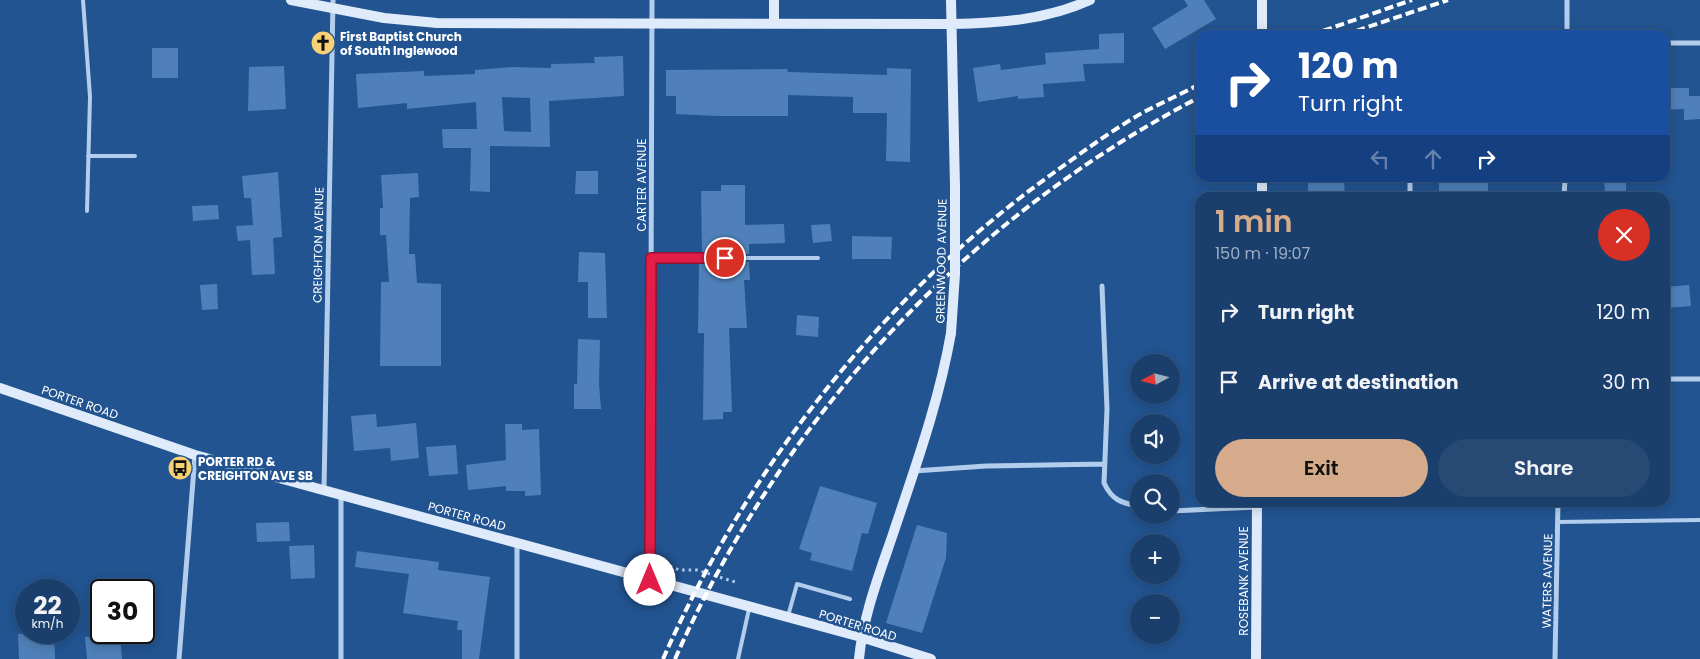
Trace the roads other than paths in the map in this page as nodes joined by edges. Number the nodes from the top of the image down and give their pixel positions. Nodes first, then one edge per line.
1 (83, 0) edge
2 (291, 0) edge
3 (652, 0) edge
4 (774, 0) edge
5 (951, 0) edge
6 (1090, 0) edge
7 (1262, 0) edge
8 (1567, 0) edge
9 (332, 4) edge
10 (774, 22) junction
11 (652, 23) junction
12 (952, 24) junction
13 (1262, 30) edge
14 (1567, 30) edge
15 (1670, 43) edge
16 (1700, 43) edge
17 (88, 156) junction
18 (135, 156) dead end
19 (87, 211) dead end
20 (651, 258) junction
21 (818, 258) dead end
22 (1102, 286) dead end
23 (1670, 379) edge
24 (1700, 379) edge
25 (0, 388) edge
26 (195, 454) junction
27 (1105, 464) junction
28 (914, 471) junction
29 (324, 490) junction
30 (341, 495) junction
31 (1130, 504) edge
32 (1214, 507) edge
33 (1257, 507) edge
34 (1558, 507) edge
35 (1180, 509) edge
36 (1700, 520) edge
37 (1558, 522) junction
38 (518, 543) junction
39 (650, 580) junction
40 (850, 598) dead end
41 (750, 607) junction
42 (788, 617) junction
43 (861, 637) junction
44 (178, 659) edge
45 (341, 659) edge
46 (517, 659) edge
47 (738, 659) edge
48 (859, 659) edge
49 (931, 659) edge
50 (1256, 659) edge
51 (1555, 659) edge

1 - 17 lane
2 - 9 street
3 - 11 street, CARTER AVENUE
4 - 10 street
5 - 12 street, GREENWOOD AVENUE
6 - 12 street
7 - 13 street
8 - 14 street
9 - 11 street
9 - 29 street, CREIGHTON AVENUE
10 - 11 street
10 - 12 street
11 - 20 street, CARTER AVENUE
12 - 28 street, GREENWOOD AVENUE, bridge
15 - 16 street
17 - 18 lane
17 - 19 lane
20 - 21 lane
20 - 39 street, CARTER AVENUE
22 - 27 street
23 - 24 street
25 - 26 street, PORTER ROAD
26 - 29 street, PORTER ROAD
26 - 44 street
27 - 28 street
27 - 31 street
28 - 43 street, GREENWOOD AVENUE
29 - 30 street, PORTER ROAD
30 - 38 street, PORTER ROAD
30 - 45 street
32 - 35 street
33 - 50 street, ROSEBANK AVENUE
34 - 37 street, WATERS AVENUE
36 - 37 lane
37 - 51 street, WATERS AVENUE
38 - 39 street, PORTER ROAD
38 - 46 street
39 - 41 street, PORTER ROAD
40 - 42 lane
41 - 42 street, PORTER ROAD
41 - 47 lane
42 - 43 street, PORTER ROAD
43 - 48 street, GREENWOOD AVENUE
43 - 49 street, PORTER ROAD

